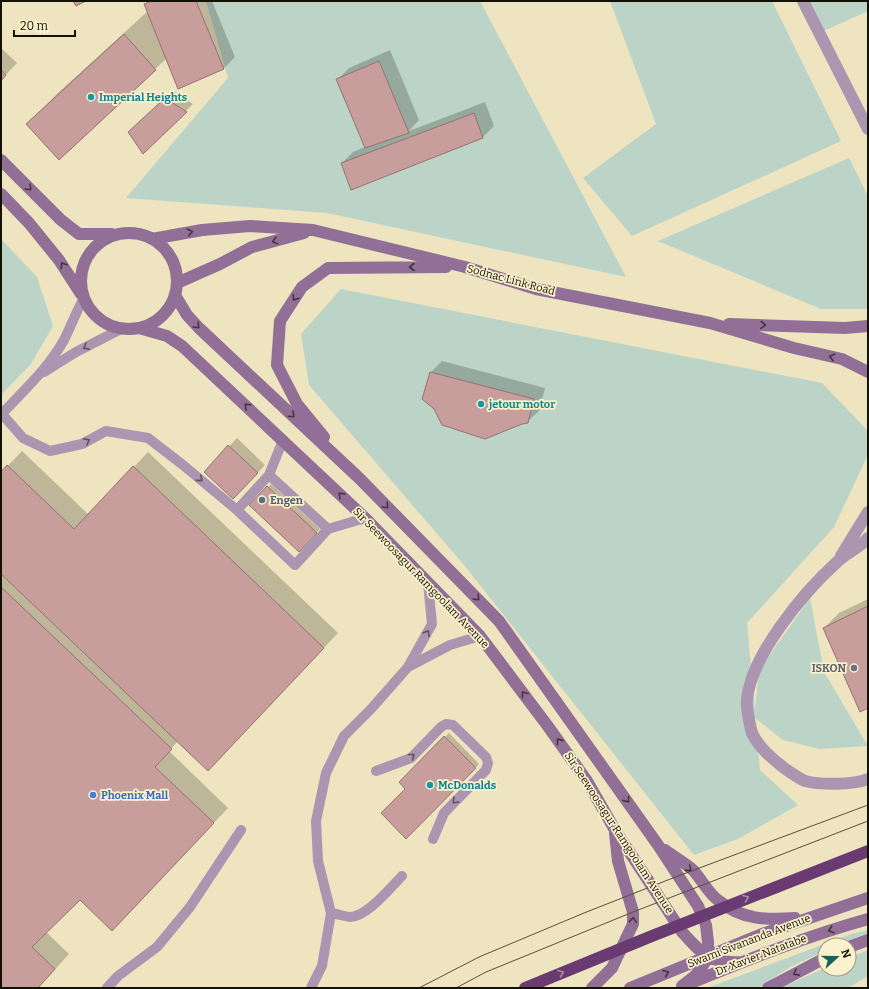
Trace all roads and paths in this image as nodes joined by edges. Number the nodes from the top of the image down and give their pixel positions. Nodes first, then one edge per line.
1 (803, 1) edge
2 (868, 129) edge
3 (1, 160) edge
4 (1, 194) edge
5 (313, 230) junction
6 (118, 234) junction
7 (152, 239) junction
8 (465, 267) junction
9 (176, 289) junction
10 (84, 298) junction
11 (710, 323) junction
12 (868, 326) edge
13 (139, 328) junction
14 (121, 329) junction
15 (868, 372) edge
16 (40, 374) junction
17 (1, 415) edge
18 (283, 440) junction
19 (269, 474) junction
20 (359, 478) junction
21 (236, 510) junction
22 (868, 512) edge
23 (365, 518) junction
24 (328, 529) junction
25 (868, 538) edge
26 (837, 562) junction
27 (428, 583) junction
28 (480, 636) junction
29 (408, 667) junction
30 (376, 771) dead end
31 (868, 779) edge
32 (241, 830) dead end
33 (615, 830) junction
34 (433, 839) dead end
35 (658, 845) junction
36 (868, 851) edge
37 (402, 876) dead end
38 (868, 898) edge
39 (331, 913) junction
40 (814, 916) junction
41 (868, 919) edge
42 (868, 940) edge
43 (857, 944) edge
44 (708, 957) junction
45 (742, 962) junction
46 (817, 962) edge
47 (681, 987) edge
48 (107, 988) edge
49 (311, 988) edge
50 (525, 988) edge
51 (592, 988) edge
52 (630, 988) edge
53 (768, 988) edge

1 - 2 street
3 -> 6 main road
10 -> 4 main road
7 -> 5 main road, Sodnac Link Road
5 - 8 main road, Sodnac Link Road
5 -> 9 main road, Sodnac Link Road
6 - 7 main road
6 - 10 main road
7 - 9 main road
8 - 11 main road, Sodnac Link Road
8 -> 20 main road
9 - 13 main road
9 -> 20 main road, Sir Seewoosagur Ramgoolam Avenue
10 - 14 main road
10 - 16 lane
11 -> 12 main road, Sodnac Link Road
15 -> 11 main road, Sodnac Link Road
13 - 14 main road
18 -> 13 main road, Sir Seewoosagur Ramgoolam Avenue
14 -> 16 lane
16 - 17 lane
17 -> 21 lane
18 - 19 lane
23 -> 18 main road, Sir Seewoosagur Ramgoolam Avenue
19 - 21 lane
19 - 24 lane
20 -> 35 main road, Sir Seewoosagur Ramgoolam Avenue
21 - 24 lane
22 - 26 street
23 - 24 lane
23 - 27 main road, Sir Seewoosagur Ramgoolam Avenue
25 - 26 street
26 - 31 street
27 - 28 main road, Sir Seewoosagur Ramgoolam Avenue
29 -> 27 lane
28 - 29 lane
33 -> 28 main road, Sir Seewoosagur Ramgoolam Avenue
29 - 39 lane
30 -> 34 lane
32 - 48 lane
33 - 44 main road, Sir Seewoosagur Ramgoolam Avenue
51 -> 33 main road
35 -> 40 main road
35 - 44 main road, Sir Seewoosagur Ramgoolam Avenue
50 -> 36 highway, bridge
37 - 39 lane
38 - 40 main road, Swami Sivananda Avenue
39 - 49 lane
40 - 44 main road, Swami Sivananda Avenue
41 -> 45 main road, Dr Xavier Natatabe
42 - 43 main road
44 - 45 main road
44 - 47 main road
52 -> 44 main road, Swami Sivananda Avenue
45 - 47 main road, Dr Xavier Natatabe
46 -> 53 main road

